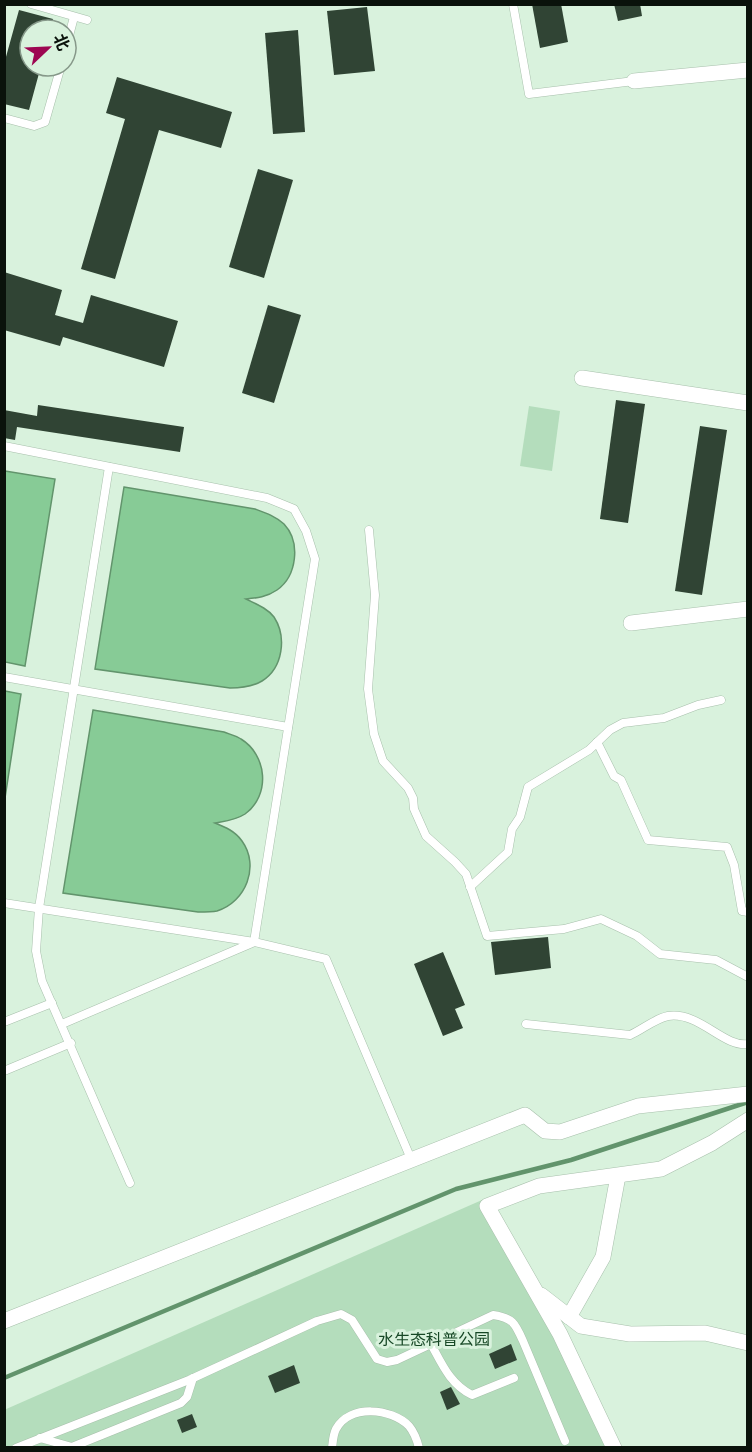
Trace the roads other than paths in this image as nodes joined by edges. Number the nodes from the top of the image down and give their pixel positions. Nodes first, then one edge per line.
1 (31, 4) edge
2 (513, 4) edge
3 (74, 17) joint
4 (87, 20) dead end
5 (747, 70) edge
6 (58, 78) edge
7 (634, 81) joint
8 (4, 118) edge
9 (582, 378) dead end
10 (747, 403) edge
11 (4, 446) edge
12 (109, 466) junction
13 (369, 530) dead end
14 (747, 609) edge
15 (631, 623) dead end
16 (4, 677) edge
17 (74, 689) junction
18 (722, 700) dead end
19 (288, 728) junction
20 (597, 742) junction
21 (470, 887) junction
22 (4, 903) edge
23 (39, 908) junction
24 (747, 912) edge
25 (254, 942) junction
26 (747, 977) edge
27 (52, 1003) junction
28 (4, 1022) edge
29 (62, 1024) junction
30 (526, 1024) dead end
31 (71, 1043) junction
32 (747, 1044) edge
33 (4, 1071) edge
34 (747, 1094) edge
35 (747, 1120) edge
36 (411, 1159) junction
37 (618, 1176) junction
38 (130, 1183) dead end
39 (534, 1290) junction
40 (569, 1317) junction
41 (4, 1321) edge
42 (747, 1342) edge
43 (431, 1344) junction
44 (193, 1378) junction
45 (514, 1378) dead end
46 (40, 1438) junction
47 (565, 1441) dead end
48 (16, 1448) edge
49 (332, 1448) edge
50 (419, 1448) edge
51 (614, 1448) edge

1 - 3 lane
2 - 7 lane
3 - 4 lane
5 - 7 street
6 - 8 lane
9 - 10 street
11 - 12 lane
12 - 17 lane
12 - 19 lane
13 - 21 lane
14 - 15 street
16 - 17 lane
17 - 19 lane
17 - 23 lane
18 - 20 lane
19 - 25 lane
20 - 21 lane
20 - 24 lane
21 - 26 lane
22 - 23 lane
23 - 25 lane
23 - 27 lane
25 - 29 lane
25 - 36 lane
27 - 28 lane
27 - 29 lane
29 - 31 lane
30 - 32 lane
31 - 33 lane
31 - 38 lane
34 - 36 street
35 - 37 street
36 - 41 street
37 - 39 street
37 - 40 street
39 - 40 street
39 - 51 street
40 - 42 street
43 - 44 lane
43 - 45 lane
43 - 47 lane
44 - 46 lane
44 - 46 lane
46 - 48 lane
49 - 50 lane

